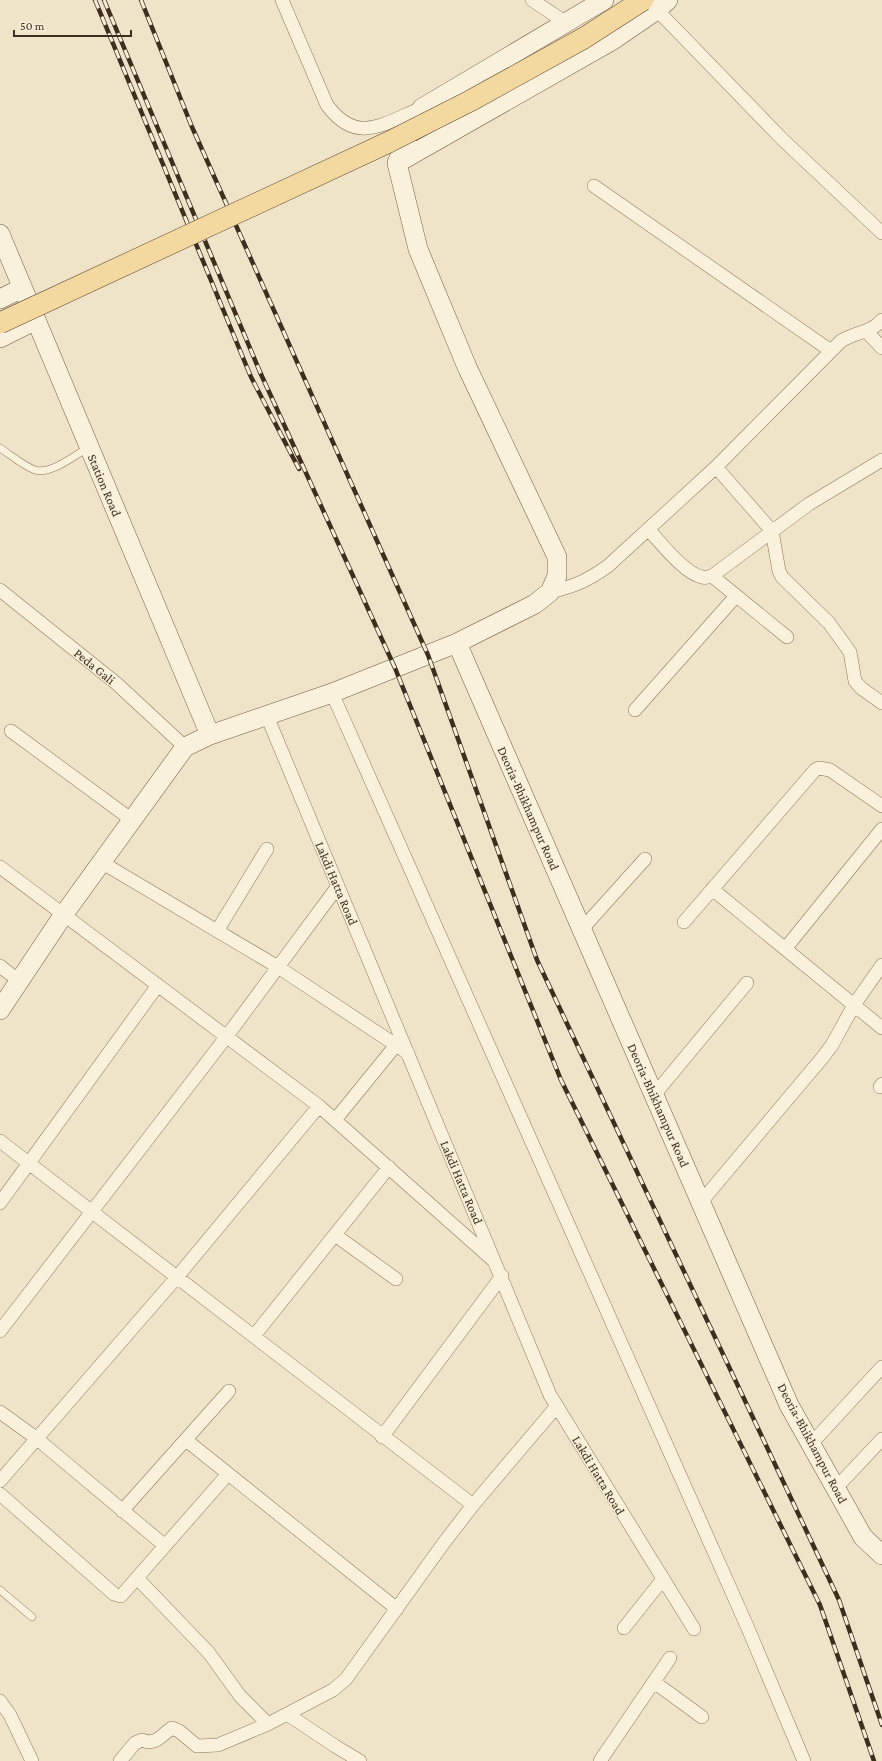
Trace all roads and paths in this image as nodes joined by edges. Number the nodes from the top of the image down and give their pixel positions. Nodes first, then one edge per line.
1 (282, 0) edge
2 (532, 0) edge
3 (604, 0) edge
4 (656, 3) edge
5 (565, 22) junction
6 (422, 108) junction
7 (397, 163) junction
8 (594, 186) dead end
9 (882, 233) edge
10 (0, 234) edge
11 (22, 288) junction
12 (0, 300) edge
13 (36, 320) junction
14 (882, 320) edge
15 (0, 323) edge
16 (866, 331) junction
17 (0, 338) edge
18 (882, 348) edge
19 (831, 351) junction
20 (89, 447) junction
21 (0, 448) edge
22 (882, 460) edge
23 (716, 467) junction
24 (648, 530) junction
25 (772, 531) junction
26 (712, 576) junction
27 (0, 590) edge
28 (550, 592) junction
29 (736, 596) junction
30 (786, 637) dead end
31 (457, 643) junction
32 (332, 693) junction
33 (882, 703) edge
34 (635, 710) dead end
35 (267, 716) junction
36 (11, 731) dead end
37 (210, 735) junction
38 (185, 747) junction
39 (882, 806) edge
40 (132, 820) junction
41 (882, 829) edge
42 (267, 849) dead end
43 (645, 859) dead end
44 (101, 862) junction
45 (0, 867) edge
46 (338, 886) junction
47 (712, 890) junction
48 (64, 914) junction
49 (684, 922) dead end
50 (582, 930) junction
51 (217, 931) junction
52 (785, 949) junction
53 (882, 965) edge
54 (0, 966) edge
55 (278, 967) junction
56 (19, 981) junction
57 (748, 983) dead end
58 (158, 985) junction
59 (854, 1005) junction
60 (0, 1010) edge
61 (882, 1028) edge
62 (227, 1036) junction
63 (396, 1045) junction
64 (408, 1053) junction
65 (654, 1095) junction
66 (319, 1106) junction
67 (335, 1120) junction
68 (0, 1141) edge
69 (29, 1163) junction
70 (389, 1167) junction
71 (701, 1202) junction
72 (0, 1203) edge
73 (92, 1211) junction
74 (335, 1235) junction
75 (496, 1263) junction
76 (502, 1276) junction
77 (177, 1277) junction
78 (396, 1280) dead end
79 (0, 1331) edge
80 (254, 1336) junction
81 (882, 1367) edge
82 (229, 1391) dead end
83 (557, 1406) junction
84 (0, 1412) edge
85 (382, 1436) junction
86 (36, 1438) junction
87 (882, 1439) edge
88 (186, 1440) junction
89 (811, 1444) junction
90 (228, 1474) junction
91 (0, 1481) edge
92 (836, 1488) junction
93 (0, 1494) edge
94 (473, 1505) junction
95 (122, 1511) junction
96 (164, 1545) junction
97 (882, 1555) edge
98 (137, 1578) junction
99 (664, 1580) junction
100 (0, 1590) edge
101 (397, 1609) junction
102 (32, 1617) dead end
103 (624, 1628) dead end
104 (694, 1629) dead end
105 (670, 1658) dead end
106 (654, 1682) junction
107 (0, 1701) edge
108 (287, 1714) junction
109 (702, 1717) dead end
110 (268, 1724) junction
111 (32, 1761) edge
112 (120, 1761) edge
113 (360, 1761) edge
114 (600, 1761) edge
115 (804, 1761) edge

1 - 6 street
2 - 5 street
3 - 5 main road
4 - 7 main road
4 - 9 street
4 - 15 main road, bridge
5 - 6 main road
6 - 7 main road
7 - 28 main road
8 - 19 street
10 - 11 main road, Station Road
11 - 12 main road
11 - 13 main road, Station Road
13 - 17 main road
13 - 20 main road, Station Road
14 - 16 street
16 - 18 street
16 - 19 street
19 - 23 street
20 - 21 lane
20 - 37 main road, Station Road
22 - 25 street
23 - 24 street
23 - 25 street
24 - 26 street
24 - 28 street
25 - 26 street
25 - 33 street
26 - 29 street
27 - 38 street, Peda Gali
28 - 31 main road
29 - 30 street
29 - 34 street
31 - 32 main road
31 - 50 main road, Deoria-Bhikhampur Road
32 - 35 main road
32 - 115 street
35 - 37 main road
35 - 46 street, Lakdi Hatta Road
36 - 40 street
37 - 38 main road
38 - 40 main road
39 - 47 street
40 - 44 main road
41 - 52 street
42 - 51 street
43 - 50 street
44 - 48 main road
44 - 51 street
45 - 48 street
46 - 55 street
46 - 64 street, Lakdi Hatta Road
47 - 49 street
47 - 52 street
48 - 56 main road
48 - 58 street
50 - 65 main road, Deoria-Bhikhampur Road
51 - 55 street
52 - 59 street
53 - 59 street
54 - 56 street
55 - 62 street
55 - 63 street
56 - 60 main road
57 - 65 street
58 - 62 street
58 - 69 street
59 - 61 street
59 - 71 street
62 - 66 street
62 - 73 street
63 - 64 street
63 - 67 street
64 - 75 street, Lakdi Hatta Road
65 - 71 main road, Deoria-Bhikhampur Road
66 - 67 street
66 - 77 street
67 - 70 street
68 - 69 street
69 - 72 street
69 - 73 street
70 - 74 street
70 - 75 street
71 - 89 main road, Deoria-Bhikhampur Road
73 - 77 street
73 - 79 street
74 - 78 street
74 - 80 street
75 - 76 street, Lakdi Hatta Road
76 - 83 street, Lakdi Hatta Road
76 - 85 street
77 - 80 street
77 - 86 street
80 - 85 street
81 - 89 street
82 - 88 street
83 - 94 street
83 - 99 street, Lakdi Hatta Road
84 - 86 street
85 - 94 street
86 - 91 street
86 - 95 street
87 - 92 street
88 - 90 street
88 - 95 street
89 - 92 main road, Deoria-Bhikhampur Road
90 - 96 street
90 - 101 street
92 - 97 main road, Deoria-Bhikhampur Road
93 - 98 street
94 - 101 street
95 - 96 street
96 - 98 street
98 - 110 street
99 - 103 street
99 - 104 street, Lakdi Hatta Road
100 - 102 lane
101 - 108 street
105 - 106 street
106 - 109 street
106 - 114 street
107 - 111 street
108 - 110 street
108 - 113 street
110 - 112 street

